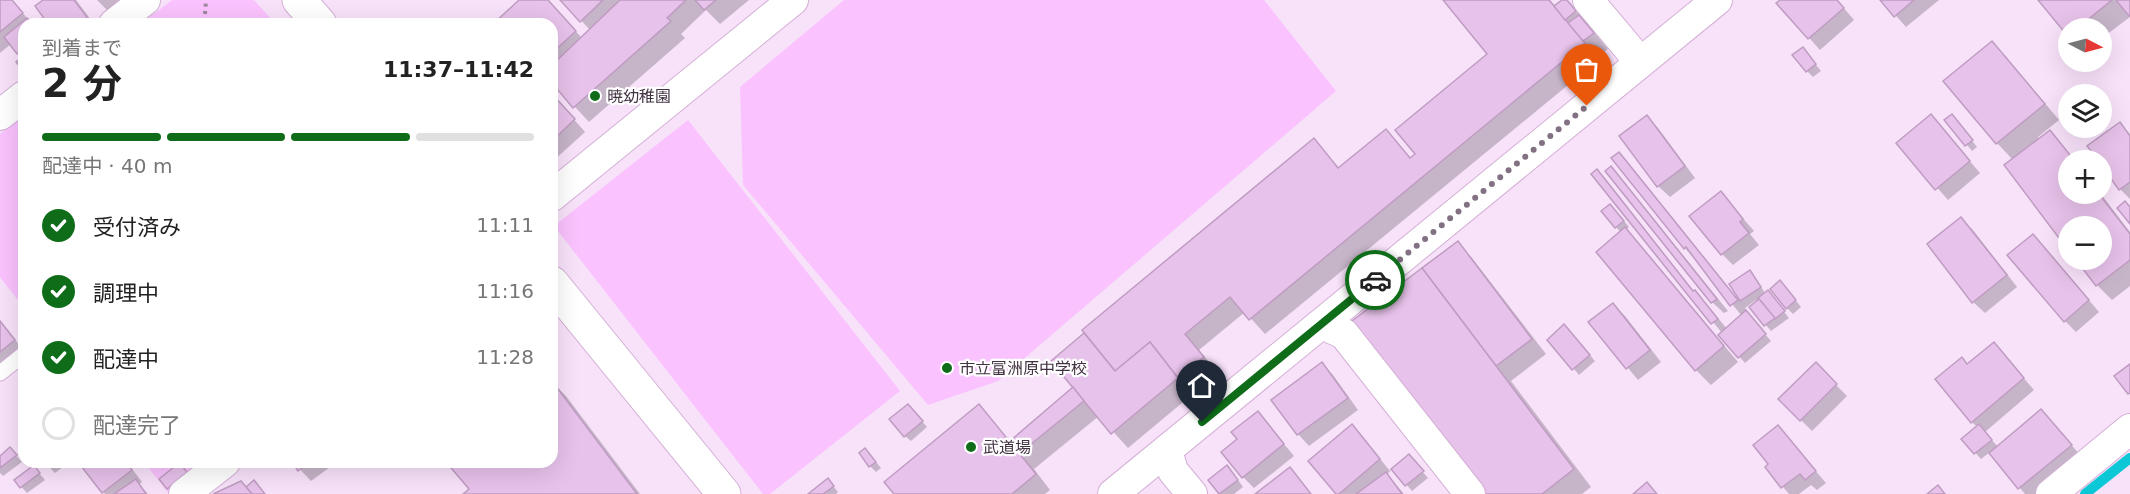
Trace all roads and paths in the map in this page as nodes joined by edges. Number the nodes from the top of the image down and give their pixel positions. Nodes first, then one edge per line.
1 (145, 0) edge
2 (206, 0) edge
3 (299, 0) edge
4 (794, 0) edge
5 (1588, 0) edge
6 (1717, 0) edge
7 (205, 14) dead end
8 (122, 18) edge
9 (315, 18) edge
10 (1640, 62) junction
11 (18, 101) edge
12 (0, 115) edge
13 (558, 191) edge
14 (558, 290) edge
15 (1322, 324) junction
16 (18, 359) edge
17 (0, 373) edge
18 (2130, 429) edge
19 (1167, 450) junction
20 (217, 468) edge
21 (184, 494) edge
22 (724, 494) edge
23 (1113, 494) edge
24 (1192, 494) edge
25 (1470, 494) edge
26 (2050, 494) edge

1 - 8 street
2 - 7 path
3 - 9 street
4 - 13 street
5 - 10 street
6 - 10 street
10 - 15 street
11 - 12 street
14 - 22 street
15 - 19 street
15 - 25 street
16 - 17 lane
18 - 26 street
19 - 23 street
19 - 24 street
20 - 21 street

